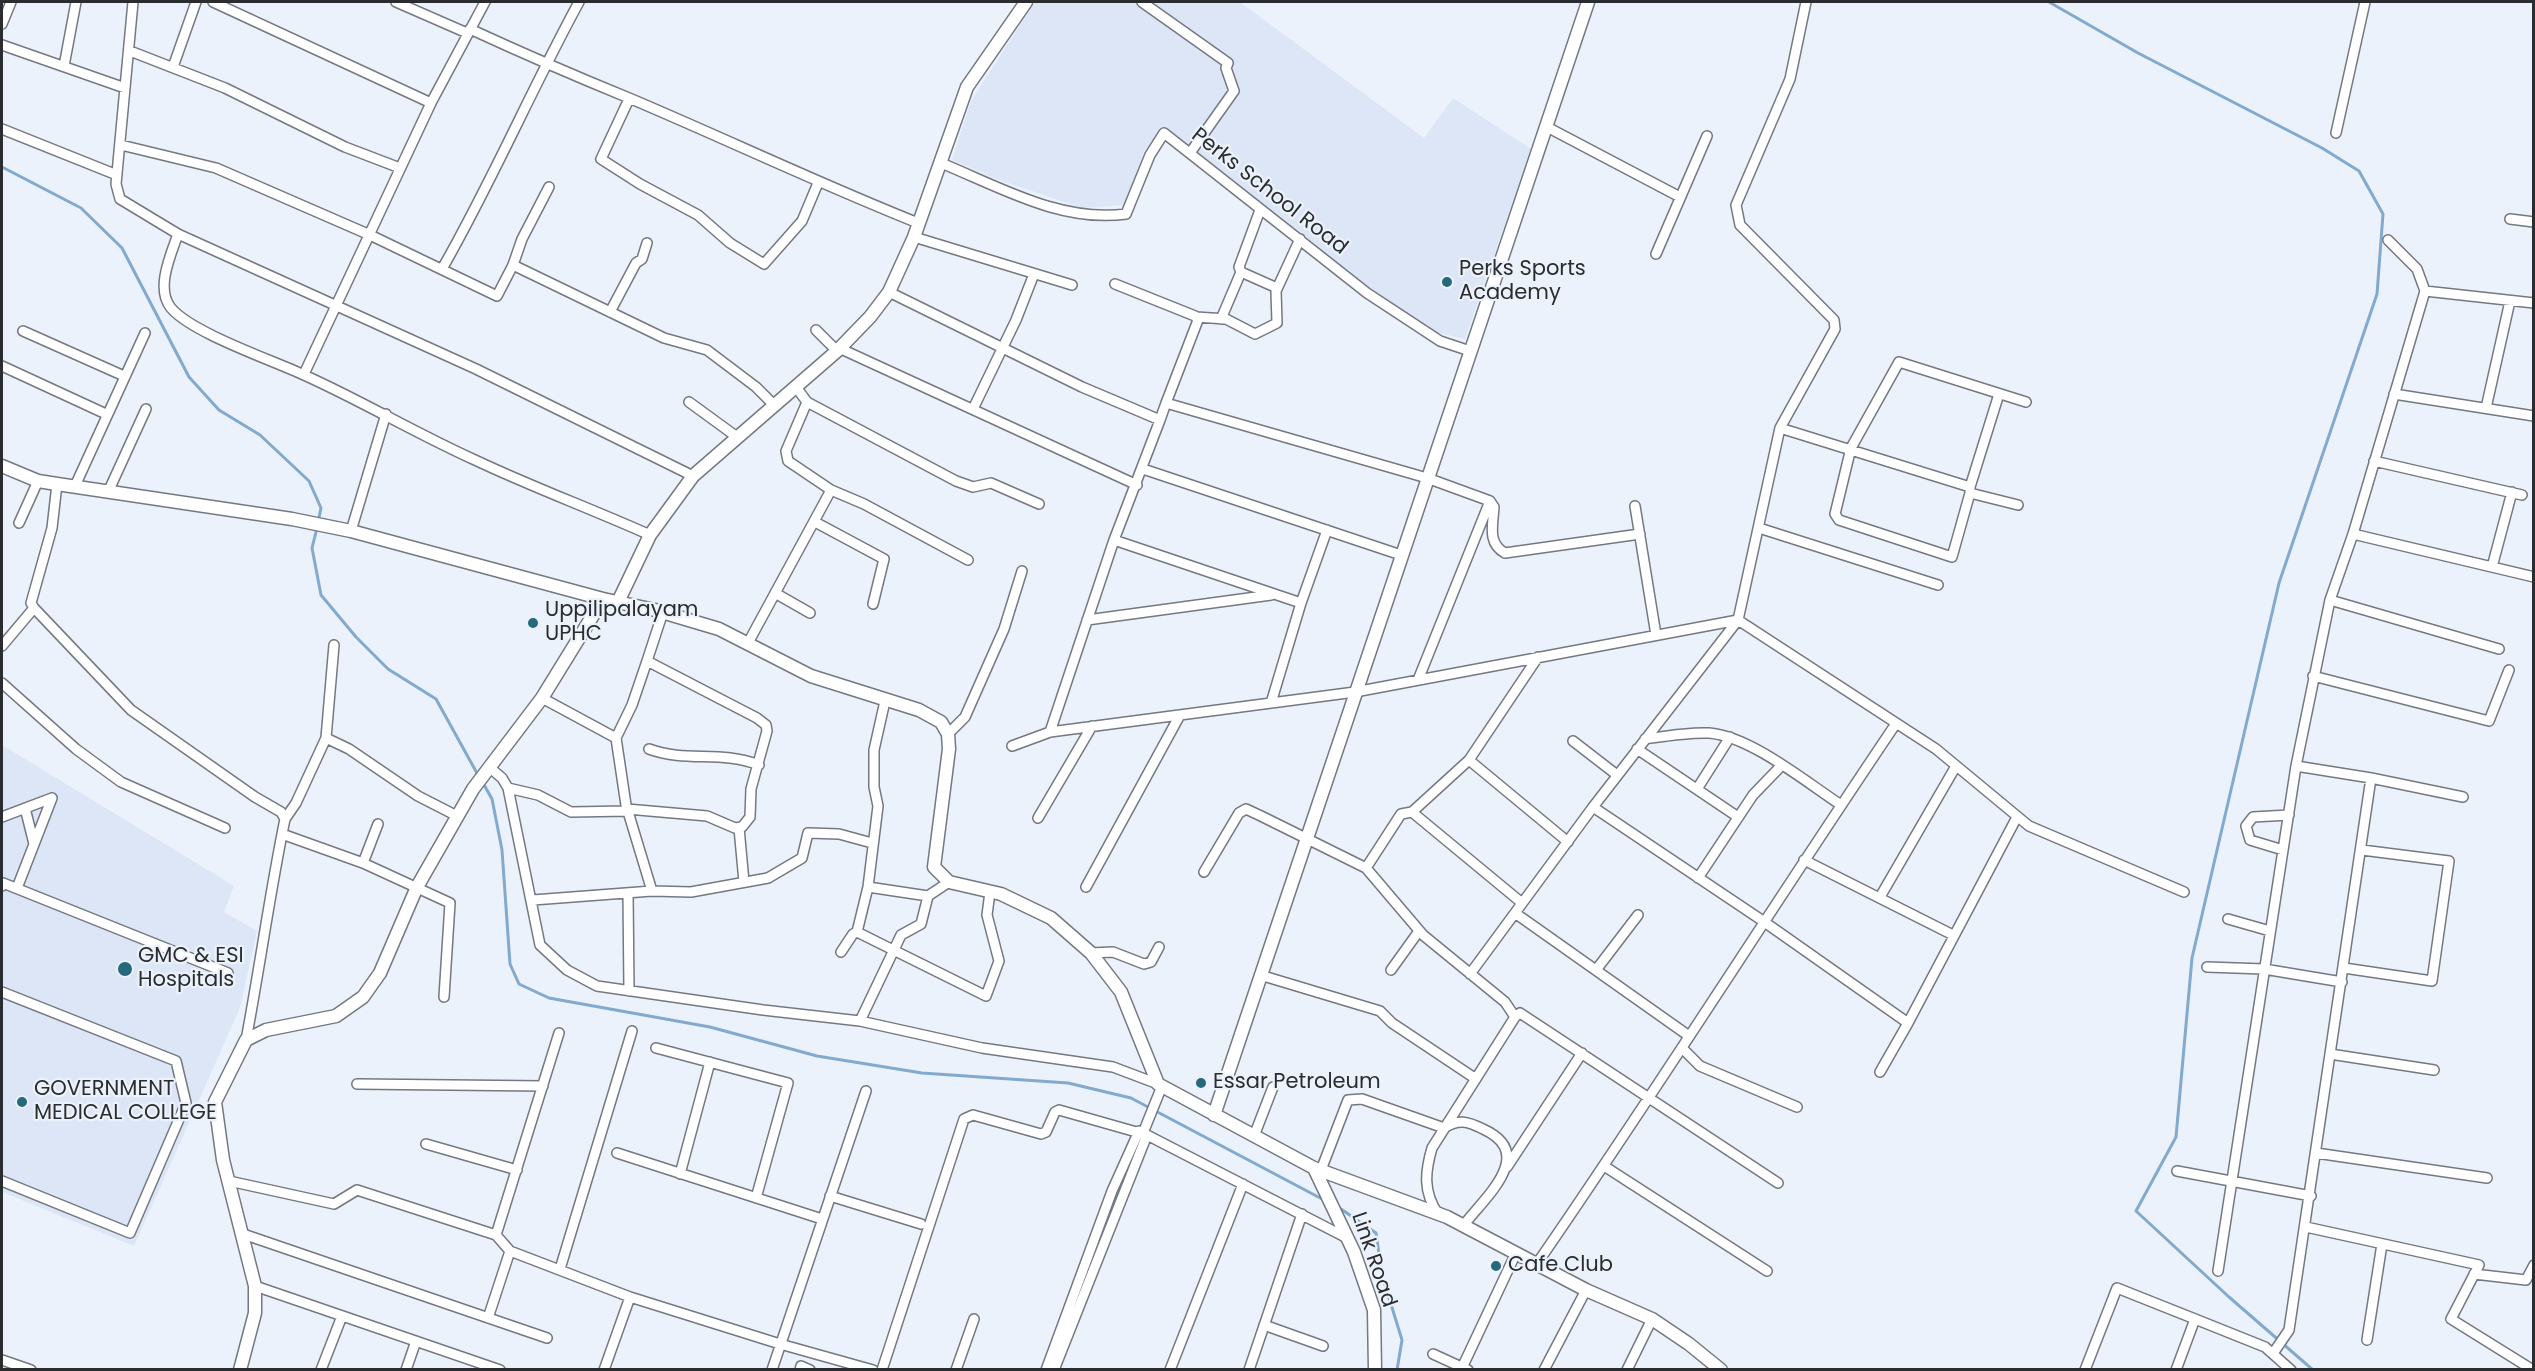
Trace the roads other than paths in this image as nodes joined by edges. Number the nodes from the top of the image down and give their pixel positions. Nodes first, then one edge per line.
1 (11, 2) edge
2 (76, 2) edge
3 (133, 2) edge
4 (196, 2) edge
5 (213, 2) edge
6 (396, 2) edge
7 (485, 2) edge
8 (579, 2) edge
9 (1026, 2) edge
10 (1142, 2) edge
11 (1587, 2) edge
12 (1806, 2) edge
13 (2365, 2) edge
14 (2, 24) edge
15 (468, 31) junction
16 (2, 45) edge
17 (130, 51) junction
18 (545, 64) junction
19 (64, 66) junction
20 (173, 68) junction
21 (125, 88) junction
22 (630, 99) junction
23 (431, 103) junction
24 (1547, 127) junction
25 (2, 129) edge
26 (2336, 133) dead end
27 (1707, 136) dead end
28 (121, 145) junction
29 (1190, 153) junction
30 (941, 163) junction
31 (400, 168) junction
32 (117, 175) junction
33 (818, 183) junction
34 (549, 187) dead end
35 (1680, 197) junction
36 (1260, 210) junction
37 (2510, 219) dead end
38 (2534, 222) edge
39 (918, 223) junction
40 (178, 234) junction
41 (370, 235) junction
42 (914, 237) junction
43 (1300, 239) junction
44 (2388, 240) dead end
45 (647, 243) dead end
46 (1656, 254) dead end
47 (513, 265) junction
48 (442, 269) junction
49 (1241, 272) junction
50 (1034, 274) junction
51 (1115, 284) dead end
52 (1072, 285) dead end
53 (1277, 288) junction
54 (2425, 291) junction
55 (889, 292) junction
56 (2510, 300) junction
57 (2534, 303) edge
58 (336, 304) junction
59 (610, 312) junction
60 (1196, 317) junction
61 (1221, 318) junction
62 (816, 330) dead end
63 (23, 331) dead end
64 (145, 333) dead end
65 (1003, 347) junction
66 (838, 350) junction
67 (1470, 351) junction
68 (2, 366) edge
69 (304, 374) junction
70 (124, 376) junction
71 (796, 387) junction
72 (2394, 393) junction
73 (1999, 394) junction
74 (689, 402) dead end
75 (807, 402) junction
76 (2026, 402) dead end
77 (773, 404) junction
78 (1166, 404) junction
79 (2487, 408) junction
80 (146, 409) dead end
81 (973, 409) junction
82 (106, 414) junction
83 (386, 414) junction
84 (2534, 416) edge
85 (1160, 420) junction
86 (1780, 428) junction
87 (737, 437) junction
88 (1851, 448) junction
89 (2374, 461) junction
90 (2, 466) edge
91 (1143, 469) junction
92 (693, 476) junction
93 (1427, 478) junction
94 (38, 481) junction
95 (57, 484) junction
96 (1137, 485) junction
97 (75, 486) junction
98 (109, 490) junction
99 (831, 490) junction
100 (1970, 490) junction
101 (1490, 501) junction
102 (1039, 504) dead end
103 (2018, 505) dead end
104 (1635, 506) dead end
105 (815, 522) junction
106 (19, 523) dead end
107 (1759, 528) junction
108 (1327, 530) junction
109 (351, 531) junction
110 (1640, 534) junction
111 (2353, 534) junction
112 (650, 535) junction
113 (1114, 540) junction
114 (1401, 555) junction
115 (968, 560) dead end
116 (2492, 567) junction
117 (1022, 571) dead end
118 (2534, 577) edge
119 (1938, 585) dead end
120 (775, 593) junction
121 (1275, 594) junction
122 (603, 599) junction
123 (2330, 600) junction
124 (618, 602) junction
125 (1301, 603) junction
126 (873, 604) dead end
127 (34, 608) junction
128 (663, 612) junction
129 (810, 613) dead end
130 (1738, 620) junction
131 (1087, 621) junction
132 (1656, 635) junction
133 (748, 642) junction
134 (334, 645) dead end
135 (2, 646) edge
136 (2499, 649) dead end
137 (1538, 657) junction
138 (647, 661) junction
139 (2509, 670) dead end
140 (2313, 676) junction
141 (1418, 680) junction
142 (2, 684) edge
143 (1355, 692) junction
144 (542, 698) junction
145 (885, 701) junction
146 (1271, 703) junction
147 (1180, 715) junction
148 (1895, 725) junction
149 (1092, 726) junction
150 (1050, 732) junction
151 (948, 734) junction
152 (1730, 737) junction
153 (326, 738) junction
154 (616, 738) junction
155 (1645, 739) junction
156 (1573, 741) dead end
157 (1012, 746) dead end
158 (648, 749) dead end
159 (1637, 749) junction
160 (1469, 760) junction
161 (759, 765) junction
162 (1781, 766) junction
163 (1956, 766) junction
164 (2296, 766) junction
165 (487, 771) junction
166 (1617, 775) junction
167 (2371, 778) junction
168 (508, 788) junction
169 (1697, 789) junction
170 (2463, 797) dead end
171 (1841, 805) junction
172 (1593, 807) junction
173 (25, 808) junction
174 (627, 810) junction
175 (1412, 812) junction
176 (2289, 815) junction
177 (457, 816) junction
178 (2017, 816) junction
179 (2, 817) edge
180 (1738, 817) junction
181 (1038, 818) dead end
182 (285, 819) junction
183 (378, 824) dead end
184 (225, 828) dead end
185 (740, 828) junction
186 (282, 834) junction
187 (1306, 838) junction
188 (1568, 842) junction
189 (873, 843) junction
190 (34, 844) junction
191 (2283, 850) junction
192 (2362, 850) junction
193 (1804, 860) junction
194 (363, 863) junction
195 (1366, 868) junction
196 (1203, 872) dead end
197 (1698, 878) junction
198 (744, 882) junction
199 (949, 882) junction
200 (2, 886) edge
201 (417, 887) junction
202 (868, 887) junction
203 (1086, 887) dead end
204 (17, 888) junction
205 (652, 891) junction
206 (990, 892) junction
207 (2184, 892) dead end
208 (628, 893) junction
209 (928, 896) junction
210 (1880, 897) junction
211 (533, 900) junction
212 (1522, 903) junction
213 (1515, 913) junction
214 (1638, 915) dead end
215 (2228, 919) dead end
216 (1763, 921) junction
217 (1419, 931) junction
218 (2270, 931) junction
219 (857, 932) junction
220 (1953, 935) junction
221 (1159, 947) dead end
222 (893, 951) junction
223 (841, 952) dead end
224 (1090, 953) junction
225 (2207, 967) dead end
226 (2344, 968) junction
227 (2264, 969) junction
228 (1391, 970) dead end
229 (1596, 970) junction
230 (228, 974) dead end
231 (1470, 974) junction
232 (1260, 975) junction
233 (2342, 982) junction
234 (2, 992) edge
235 (629, 992) junction
236 (444, 997) dead end
237 (1515, 1017) junction
238 (860, 1021) junction
239 (1908, 1023) junction
240 (632, 1031) dead end
241 (559, 1034) dead end
242 (1689, 1036) junction
243 (246, 1040) junction
244 (656, 1048) dead end
245 (1682, 1048) junction
246 (1582, 1053) junction
247 (2330, 1054) junction
248 (710, 1062) junction
249 (2434, 1070) dead end
250 (1880, 1072) dead end
251 (1476, 1079) junction
252 (357, 1083) dead end
253 (1160, 1085) junction
254 (543, 1086) junction
255 (1273, 1087) dead end
256 (866, 1091) dead end
257 (1649, 1100) junction
258 (1797, 1107) dead end
259 (1214, 1115) junction
260 (1444, 1128) junction
261 (1143, 1133) junction
262 (1254, 1136) junction
263 (426, 1144) dead end
264 (2316, 1153) junction
265 (617, 1154) dead end
266 (1604, 1166) junction
267 (1507, 1167) junction
268 (517, 1170) junction
269 (2177, 1171) dead end
270 (680, 1174) junction
271 (1318, 1174) junction
272 (2487, 1178) dead end
273 (2231, 1179) junction
274 (2, 1181) edge
275 (229, 1181) junction
276 (1778, 1183) dead end
277 (1243, 1184) junction
278 (830, 1196) junction
279 (2311, 1196) junction
280 (756, 1198) junction
281 (1302, 1214) junction
282 (1438, 1214) junction
283 (822, 1219) junction
284 (921, 1224) dead end
285 (1463, 1226) junction
286 (2306, 1227) junction
287 (243, 1234) junction
288 (496, 1235) junction
289 (1347, 1238) junction
290 (2382, 1244) junction
291 (510, 1251) junction
292 (1516, 1253) junction
293 (1536, 1265) junction
294 (2534, 1265) edge
295 (560, 1269) junction
296 (1767, 1271) dead end
297 (2218, 1271) dead end
298 (2474, 1274) junction
299 (255, 1286) junction
300 (1586, 1290) junction
301 (630, 1297) junction
302 (342, 1316) junction
303 (488, 1318) junction
304 (974, 1319) dead end
305 (1652, 1319) junction
306 (2195, 1319) junction
307 (1264, 1325) junction
308 (547, 1338) dead end
309 (2367, 1340) dead end
310 (416, 1341) junction
311 (780, 1344) junction
312 (1323, 1346) dead end
313 (2274, 1352) junction
314 (1433, 1354) dead end
315 (2, 1360) edge
316 (484, 1367) edge
317 (1715, 1367) edge
318 (1174, 1369) edge
319 (1464, 1369) edge
320 (31, 1370) edge
321 (240, 1370) edge
322 (321, 1370) edge
323 (406, 1370) edge
324 (500, 1370) edge
325 (604, 1370) edge
326 (772, 1370) edge
327 (800, 1370) edge
328 (810, 1370) edge
329 (873, 1370) edge
330 (882, 1370) edge
331 (956, 1370) edge
332 (1046, 1370) edge
333 (1054, 1370) edge
334 (1249, 1370) edge
335 (1375, 1370) edge
336 (1544, 1370) edge
337 (1627, 1370) edge
338 (2085, 1370) edge
339 (2176, 1370) edge
340 (2291, 1370) edge
341 (2533, 1370) edge

1 - 14 street
2 - 19 street
3 - 17 street
4 - 20 street
5 - 23 street
6 - 15 street
7 - 15 street
8 - 18 street
9 - 30 street
10 - 29 street
11 - 24 street
12 - 86 street
13 - 26 street
15 - 18 street
15 - 23 street
16 - 19 street
17 - 20 street
17 - 21 street
18 - 22 street
18 - 48 street
19 - 21 street
20 - 31 street
21 - 28 street
22 - 33 street
22 - 33 street
23 - 31 street
24 - 35 street
24 - 67 street
25 - 32 street
27 - 35 street
28 - 32 street
28 - 41 street
29 - 30 street, Perks School Road
29 - 36 street, Perks School Road
30 - 39 street
31 - 41 street
32 - 40 street
33 - 39 street
34 - 47 street
35 - 46 street
36 - 43 street, Perks School Road
36 - 49 street
37 - 38 street
39 - 42 street
40 - 58 street
40 - 69 street
41 - 48 street
41 - 58 street
42 - 50 street
42 - 55 street
43 - 53 street
43 - 67 street, Perks School Road
44 - 54 street
45 - 59 street
47 - 48 street
47 - 59 street
49 - 53 street
49 - 61 street
50 - 52 street
50 - 65 street
51 - 60 street
53 - 61 street
54 - 56 street
54 - 72 street
55 - 65 street
55 - 66 street
56 - 57 street
56 - 79 street
58 - 69 street
58 - 92 street
59 - 77 street
60 - 61 street
60 - 78 street
62 - 66 street
63 - 70 street
64 - 70 street
65 - 81 street
65 - 85 street
66 - 71 street
66 - 81 street
67 - 93 street
68 - 82 street
69 - 83 street
70 - 82 street
71 - 75 street
71 - 77 street
72 - 79 street
72 - 89 street
73 - 76 street
73 - 88 street
73 - 100 street
74 - 87 street
75 - 99 street
75 - 102 street
77 - 87 street
78 - 85 street
78 - 93 street
79 - 84 street
80 - 98 street
81 - 96 street
82 - 97 street
83 - 109 street
83 - 112 street
85 - 91 street
86 - 88 street
86 - 107 street
87 - 92 street
88 - 100 street
88 - 100 street
89 - 111 street
89 - 116 street
90 - 94 street
91 - 96 street
91 - 108 street
92 - 112 street
93 - 101 street
93 - 114 street
94 - 95 street
94 - 106 street
95 - 97 street
95 - 127 street
96 - 113 street
97 - 98 street
98 - 109 street
99 - 105 street
99 - 115 street
100 - 103 street
101 - 110 street
101 - 141 street
104 - 110 street
105 - 120 street
105 - 126 street
107 - 119 street
107 - 130 street
108 - 114 street
108 - 125 street
109 - 122 street
110 - 132 street
111 - 116 street
111 - 123 street
112 - 124 street
113 - 121 street
113 - 131 street
114 - 143 street
116 - 118 street
117 - 151 street
120 - 129 street
120 - 133 street
121 - 125 street
121 - 131 street
122 - 124 street
122 - 144 street
123 - 136 street
123 - 140 street
124 - 128 street
125 - 146 street
127 - 135 street
127 - 182 street
128 - 133 street
128 - 138 street
130 - 132 street
130 - 148 street
130 - 155 street
131 - 150 street
132 - 137 street
133 - 145 street
134 - 153 street
137 - 141 street
137 - 160 street
138 - 154 street
138 - 161 street
139 - 140 street
140 - 164 street
141 - 143 street
142 - 184 street
143 - 146 street
143 - 187 street
144 - 154 street
144 - 165 street
145 - 151 street
145 - 189 street
146 - 147 street
147 - 149 street
147 - 203 street
148 - 163 street
148 - 171 street
149 - 150 street
149 - 181 street
150 - 157 street
151 - 199 street
152 - 155 street
152 - 162 street
152 - 169 street
153 - 177 street
153 - 182 street
154 - 174 street
155 - 159 street
156 - 166 street
158 - 161 street
159 - 166 street
159 - 169 street
160 - 175 street
160 - 188 street
161 - 185 street
162 - 171 street
162 - 180 street
163 - 178 street
163 - 210 street
164 - 167 street
164 - 176 street
165 - 168 street
165 - 177 street
166 - 172 street
167 - 170 street
167 - 192 street
168 - 174 street
168 - 211 street
169 - 180 street
171 - 193 street
172 - 188 street
172 - 197 street
173 - 179 street
173 - 190 street
173 - 190 street
174 - 185 street
174 - 205 street
175 - 195 street
175 - 212 street
176 - 191 street
176 - 191 street
177 - 201 street
178 - 207 street
178 - 220 street
180 - 197 street
182 - 186 street
183 - 194 street
185 - 198 street
186 - 194 street
186 - 243 street
187 - 195 street
187 - 196 street
187 - 232 street
188 - 212 street
189 - 198 street
189 - 202 street
190 - 204 street
191 - 218 street
192 - 226 street
192 - 226 street
193 - 210 street
193 - 216 street
194 - 201 street
195 - 217 street
197 - 216 street
198 - 205 street
199 - 206 street
199 - 209 street
200 - 204 street
201 - 236 street
201 - 243 street
202 - 209 street
202 - 219 street
204 - 230 street
205 - 208 street
206 - 222 street
206 - 224 street
208 - 211 street
208 - 235 street
209 - 222 street
210 - 220 street
211 - 235 street
212 - 213 street
213 - 229 street
213 - 231 street
214 - 229 street
215 - 218 street
216 - 239 street
216 - 242 street
217 - 228 street
217 - 231 street
218 - 227 street
219 - 222 street
219 - 223 street
220 - 239 street
221 - 224 street
222 - 238 street
224 - 253 street
225 - 227 street
226 - 233 street
227 - 233 street
227 - 273 street
229 - 242 street
231 - 237 street
232 - 251 street
232 - 259 street
233 - 247 street
234 - 274 street
235 - 238 street
237 - 246 street
237 - 251 street
238 - 253 street
239 - 250 street
240 - 295 street
241 - 254 street
242 - 245 street
243 - 275 street
244 - 248 street
245 - 257 street
245 - 258 street
246 - 257 street
246 - 267 street
247 - 249 street
247 - 264 street
248 - 270 street
248 - 280 street
251 - 260 street
252 - 254 street
253 - 259 street
253 - 261 street
254 - 268 street
255 - 262 street
256 - 278 street
257 - 266 street
257 - 276 street
259 - 262 street
260 - 267 street
260 - 271 street
260 - 282 street
261 - 277 street
261 - 330 street
261 - 332 street
261 - 333 street
262 - 271 street
263 - 268 street
264 - 272 street
264 - 279 street
265 - 270 street
266 - 293 street
266 - 296 street
267 - 285 street
268 - 288 street
269 - 273 street
270 - 280 street
271 - 282 street
271 - 289 street, Link Road
273 - 279 street
273 - 297 street
275 - 287 street
275 - 288 street
277 - 281 street
277 - 318 street
278 - 283 street
278 - 284 street
279 - 286 street
280 - 283 street
281 - 289 street
281 - 307 street
282 - 285 street
283 - 311 street
285 - 292 street
286 - 290 street
286 - 313 street
287 - 299 street
287 - 303 street
288 - 291 street
289 - 335 street, Link Road
290 - 298 street
290 - 309 street
291 - 295 street
291 - 303 street
292 - 293 street
292 - 319 street
293 - 300 street
294 - 298 street
295 - 301 street
298 - 341 street
299 - 302 street
299 - 321 street
300 - 305 street
300 - 336 street
301 - 311 street
301 - 325 street
302 - 310 street
302 - 322 street
303 - 308 street
304 - 331 street
305 - 317 street
305 - 337 street
306 - 313 street
306 - 338 street
306 - 339 street
307 - 312 street
307 - 334 street
310 - 316 street
310 - 323 street
311 - 326 street
311 - 329 street
313 - 340 street
314 - 319 street
315 - 320 street
316 - 324 street
327 - 328 street

